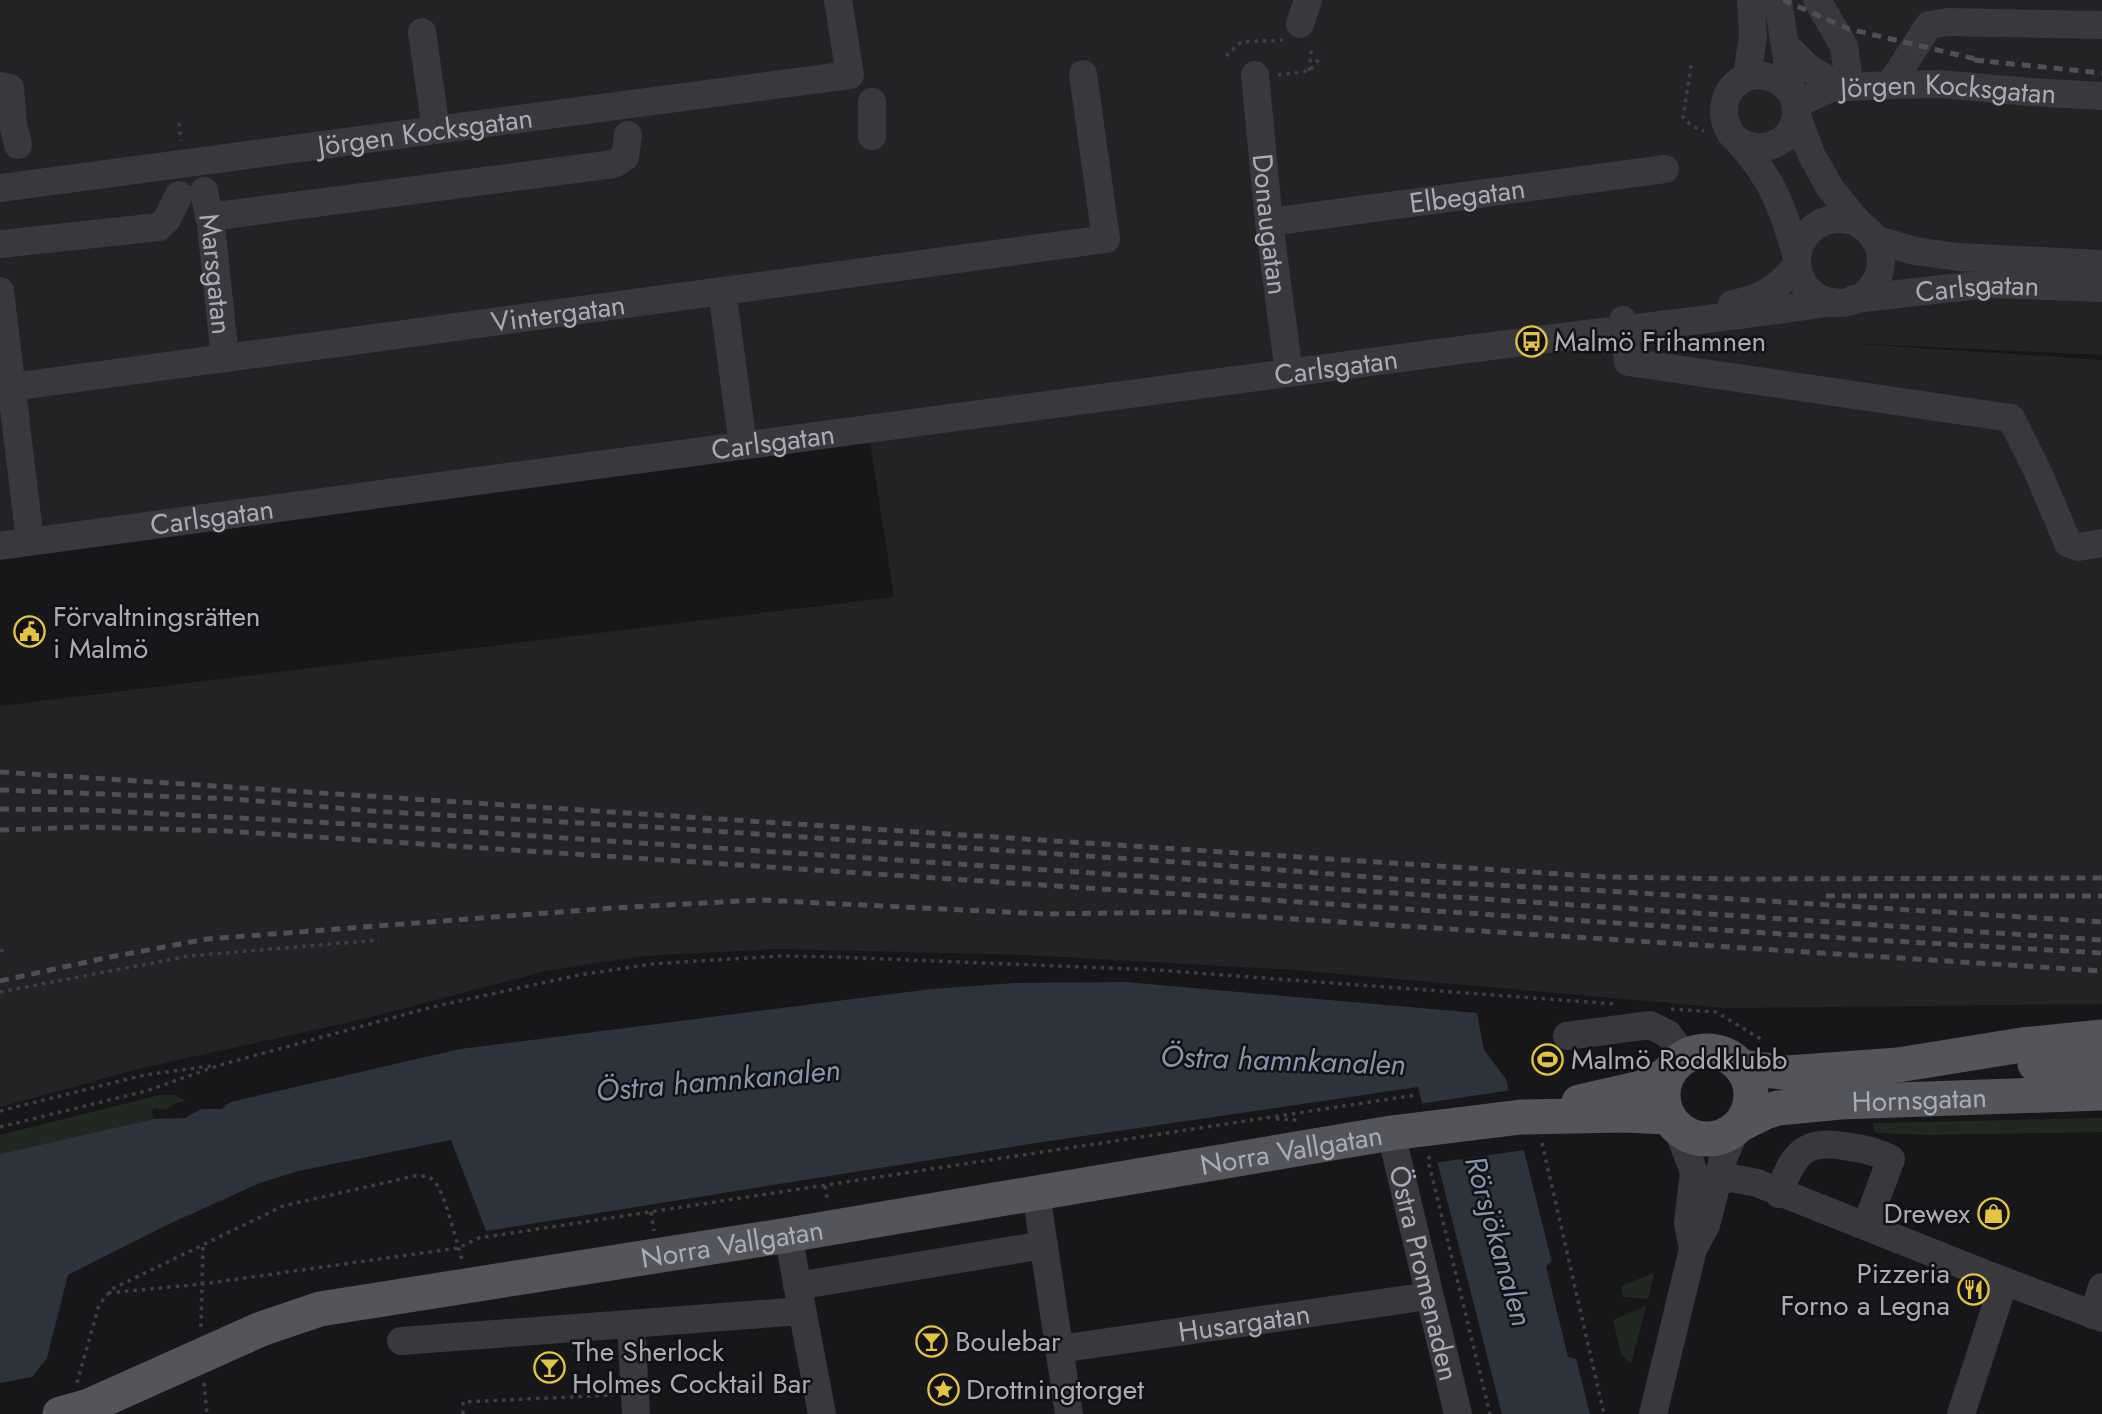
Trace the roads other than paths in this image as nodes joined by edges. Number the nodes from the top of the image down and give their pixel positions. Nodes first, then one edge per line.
1 (838, 0) edge
2 (1751, 0) edge
3 (1778, 0) edge
4 (1818, 0) edge
5 (2102, 24) edge
6 (422, 32) dead end
7 (1785, 45) junction
8 (1083, 74) dead end
9 (1255, 75) road end
10 (1747, 77) junction
11 (1890, 85) junction
12 (0, 86) edge
13 (1846, 87) junction
14 (2102, 96) edge
15 (872, 102) dead end
16 (1795, 104) junction
17 (436, 131) junction
18 (628, 135) dead end
19 (872, 136) dead end
20 (1737, 140) junction
21 (18, 145) dead end
22 (1665, 169) dead end
23 (0, 188) edge
24 (197, 201) junction
25 (1269, 222) junction
26 (1867, 232) junction
27 (0, 244) edge
28 (1797, 260) junction
29 (2102, 264) edge
30 (2102, 288) edge
31 (0, 291) edge
32 (722, 291) junction
33 (1844, 301) junction
34 (1623, 324) junction
35 (225, 358) junction
36 (1289, 373) junction
37 (12, 387) junction
38 (743, 445) junction
39 (30, 541) junction
40 (2102, 543) edge
41 (0, 546) edge
42 (1567, 1036) dead end
43 (2102, 1037) edge
44 (2102, 1063) edge
45 (1677, 1065) junction
46 (1898, 1065) junction
47 (1741, 1068) junction
48 (2102, 1093) edge
49 (1672, 1122) junction
50 (1738, 1127) junction
51 (1415, 1128) junction
52 (1531, 1128) junction
53 (1717, 1181) junction
54 (1768, 1188) junction
55 (1036, 1193) junction
56 (1866, 1226) junction
57 (788, 1235) junction
58 (1044, 1245) junction
59 (1693, 1249) junction
60 (2004, 1282) junction
61 (2102, 1287) edge
62 (1429, 1296) junction
63 (800, 1298) junction
64 (2097, 1317) edge
65 (631, 1325) junction
66 (401, 1341) dead end
67 (1059, 1349) junction
68 (67, 1401) edge
69 (636, 1404) edge
70 (821, 1414) edge
71 (1069, 1414) edge
72 (1458, 1414) edge
73 (1653, 1414) edge
74 (1961, 1414) edge

1 - 17 street, Jörgen Kocksgatan
2 - 10 street
3 - 7 street
4 - 13 street
5 - 11 street
6 - 17 street
7 - 13 street
7 - 16 street
8 - 32 street, Vintergatan
9 - 25 street, Donaugatan
10 - 16 street
10 - 20 street
11 - 13 street, Jörgen Kocksgatan
11 - 14 street, Jörgen Kocksgatan
12 - 21 street
13 - 16 street, Jörgen Kocksgatan
15 - 19 street
16 - 20 street
16 - 26 street
17 - 23 street, Jörgen Kocksgatan
18 - 24 street, Jörgen Kocksgatan
20 - 28 street
22 - 25 street, Elbegatan
24 - 27 street
24 - 35 street, Marsgatan
25 - 36 street, Donaugatan
26 - 28 street
26 - 29 street, Carlsgatan
26 - 33 street
28 - 33 street
28 - 34 street, Carlsgatan
30 - 33 street, Carlsgatan
31 - 37 street
32 - 35 street, Vintergatan
32 - 38 street
33 - 34 street, Carlsgatan
34 - 36 street, Carlsgatan
34 - 40 street
35 - 37 street, Vintergatan
36 - 38 street, Carlsgatan
37 - 39 street
38 - 39 street, Carlsgatan
39 - 41 street, Carlsgatan
42 - 45 street
43 - 46 main road, Hornsgatan
44 - 46 main road
45 - 47 main road, Hornsgatan
45 - 49 main road
45 - 52 main road, Hornsgatan
46 - 47 main road, Hornsgatan
47 - 50 main road
48 - 50 main road, Hornsgatan
49 - 50 main road, Hornsgatan
49 - 52 main road, Hornsgatan
49 - 59 street
50 - 53 street
51 - 52 main road, Norra Vallgatan
51 - 55 main road, Norra Vallgatan
51 - 62 street, Östra Promenaden
53 - 54 street
53 - 59 street
54 - 56 street
54 - 56 street
55 - 57 main road, Norra Vallgatan
55 - 58 street
56 - 60 street
57 - 63 street
57 - 68 main road, Norra Vallgatan
58 - 63 street, Norra Vallgatan
58 - 67 street
59 - 73 street
60 - 64 street
60 - 74 street
61 - 64 street
62 - 67 street, Husargatan
62 - 72 street, Östra Promenaden
63 - 65 street, Norra Vallgatan
63 - 70 street
65 - 66 street, Norra Vallgatan
65 - 69 street
67 - 71 street

